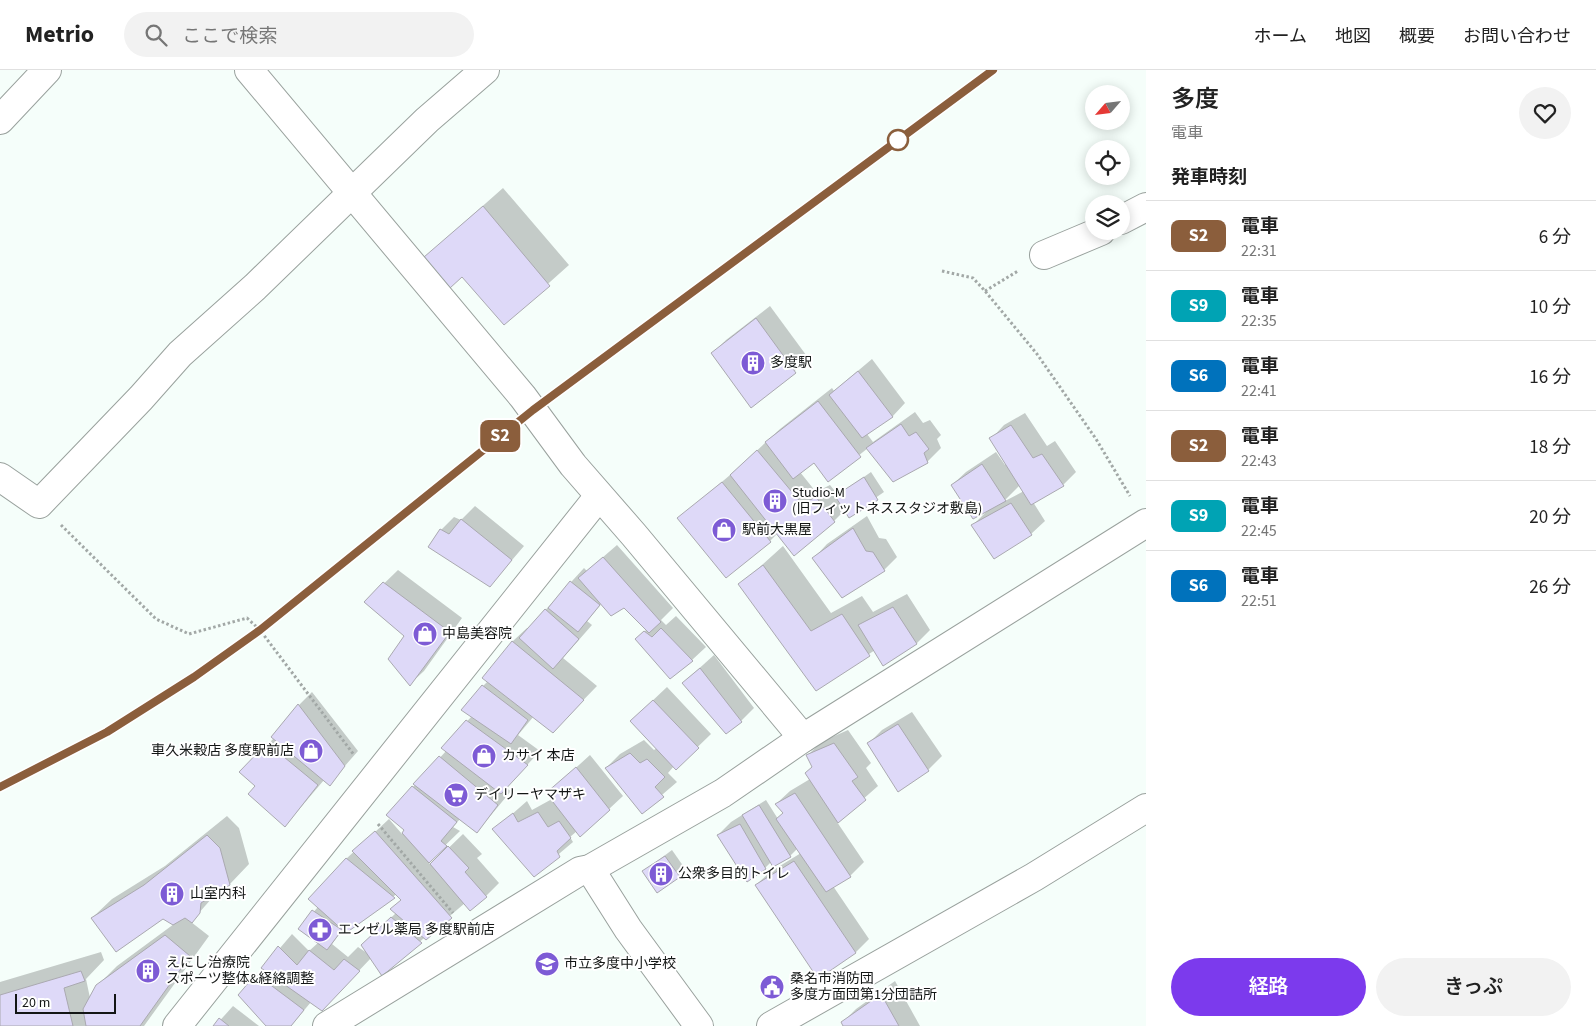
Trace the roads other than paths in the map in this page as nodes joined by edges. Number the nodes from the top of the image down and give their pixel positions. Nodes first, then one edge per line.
1 (47, 70) edge
2 (249, 70) edge
3 (484, 70) edge
4 (0, 120) edge
5 (352, 194) junction
6 (1146, 207) edge
7 (1130, 215) edge
8 (1085, 238) edge
9 (1044, 255) road end
10 (0, 477) edge
11 (599, 496) junction
12 (1146, 523) edge
13 (803, 738) junction
14 (1146, 808) edge
15 (590, 869) junction
16 (177, 1026) edge
17 (327, 1026) edge
18 (699, 1026) edge
19 (772, 1026) edge

1 - 4 street
2 - 5 street
3 - 5 street
5 - 10 street
5 - 11 street
6 - 7 street
8 - 9 street
11 - 13 street
11 - 16 street
12 - 13 street
13 - 15 street
14 - 19 street
15 - 17 street
15 - 18 street

